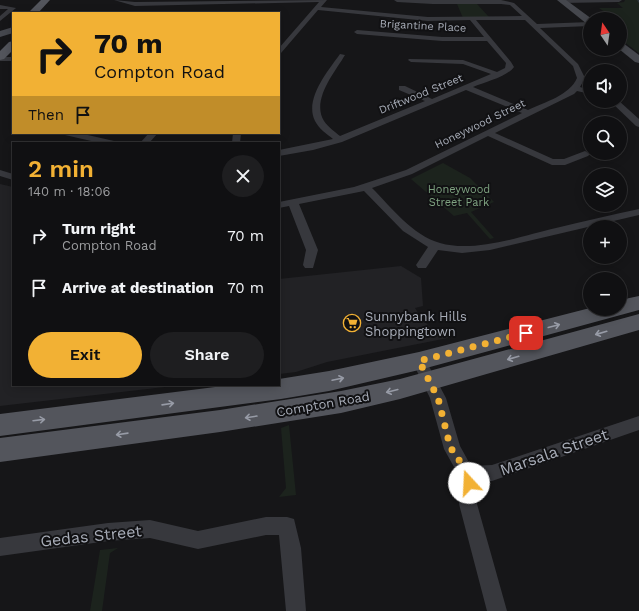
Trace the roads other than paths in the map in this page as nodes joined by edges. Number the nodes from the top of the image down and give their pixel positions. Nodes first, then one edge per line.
1 (46, 0) edge
2 (57, 0) edge
3 (117, 0) edge
4 (324, 0) edge
5 (397, 0) edge
6 (561, 0) edge
7 (619, 0) edge
8 (3, 3) edge
9 (317, 8) junction
10 (34, 12) edge
11 (45, 12) edge
12 (583, 17) edge
13 (527, 18) junction
14 (0, 19) edge
15 (472, 19) junction
16 (583, 23) edge
17 (534, 26) junction
18 (357, 32) dead end
19 (9, 36) edge
20 (280, 37) edge
21 (290, 38) junction
22 (488, 39) junction
23 (0, 45) edge
24 (280, 51) edge
25 (627, 51) edge
26 (342, 55) dead end
27 (0, 58) edge
28 (12, 59) edge
29 (411, 60) dead end
30 (639, 60) edge
31 (499, 75) junction
32 (402, 88) dead end
33 (468, 88) junction
34 (576, 88) junction
35 (583, 90) edge
36 (433, 102) junction
37 (622, 108) edge
38 (529, 113) junction
39 (639, 124) edge
40 (488, 133) junction
41 (72, 134) edge
42 (153, 134) edge
43 (339, 140) junction
44 (107, 142) edge
45 (145, 142) edge
46 (280, 153) edge
47 (583, 155) edge
48 (0, 173) edge
49 (12, 177) edge
50 (366, 187) junction
51 (292, 203) junction
52 (280, 205) edge
53 (639, 212) edge
54 (435, 246) junction
55 (309, 265) dead end
56 (422, 265) dead end
57 (639, 303) edge
58 (627, 306) edge
59 (594, 316) edge
60 (639, 322) edge
61 (424, 371) junction
62 (639, 423) edge
63 (0, 425) edge
64 (0, 450) edge
65 (468, 474) junction
66 (0, 547) edge
67 (296, 611) edge
68 (497, 611) edge

1 - 10 main road
2 - 11 main road
3 - 4 street
4 - 9 street
5 - 13 street
6 - 7 street
6 - 12 main road
8 - 14 street
9 - 15 street
9 - 21 street
13 - 15 street
13 - 17 street
15 - 22 street
16 - 17 street
17 - 34 street
18 - 22 street, Brigantine Place
19 - 23 main road
19 - 27 main road
20 - 21 street
21 - 24 street
22 - 31 street
25 - 30 main road
26 - 43 street
27 - 28 street
29 - 31 street
31 - 33 street, Driftwood Street
32 - 36 street
33 - 36 street, Driftwood Street
33 - 38 street
34 - 35 street
34 - 38 street, Honeywood Street
36 - 43 street, Driftwood Street
37 - 39 street
38 - 40 street, Honeywood Street
40 - 47 street
40 - 50 street, Honeywood Street
41 - 44 street
42 - 45 street
43 - 46 street, Driftwood Street
48 - 49 street
50 - 51 street, Honeywood Street
50 - 54 street
51 - 52 street, Honeywood Street
51 - 55 street
53 - 54 street
54 - 56 street
57 - 58 main road
61 -> 59 main road, Compton Road
60 -> 61 main road, Compton Road
63 -> 61 main road, Compton Road
61 -> 64 main road, Compton Road
61 - 65 street
62 - 65 street, Marsala Street
65 - 68 street
66 - 67 street, Gedas Street

